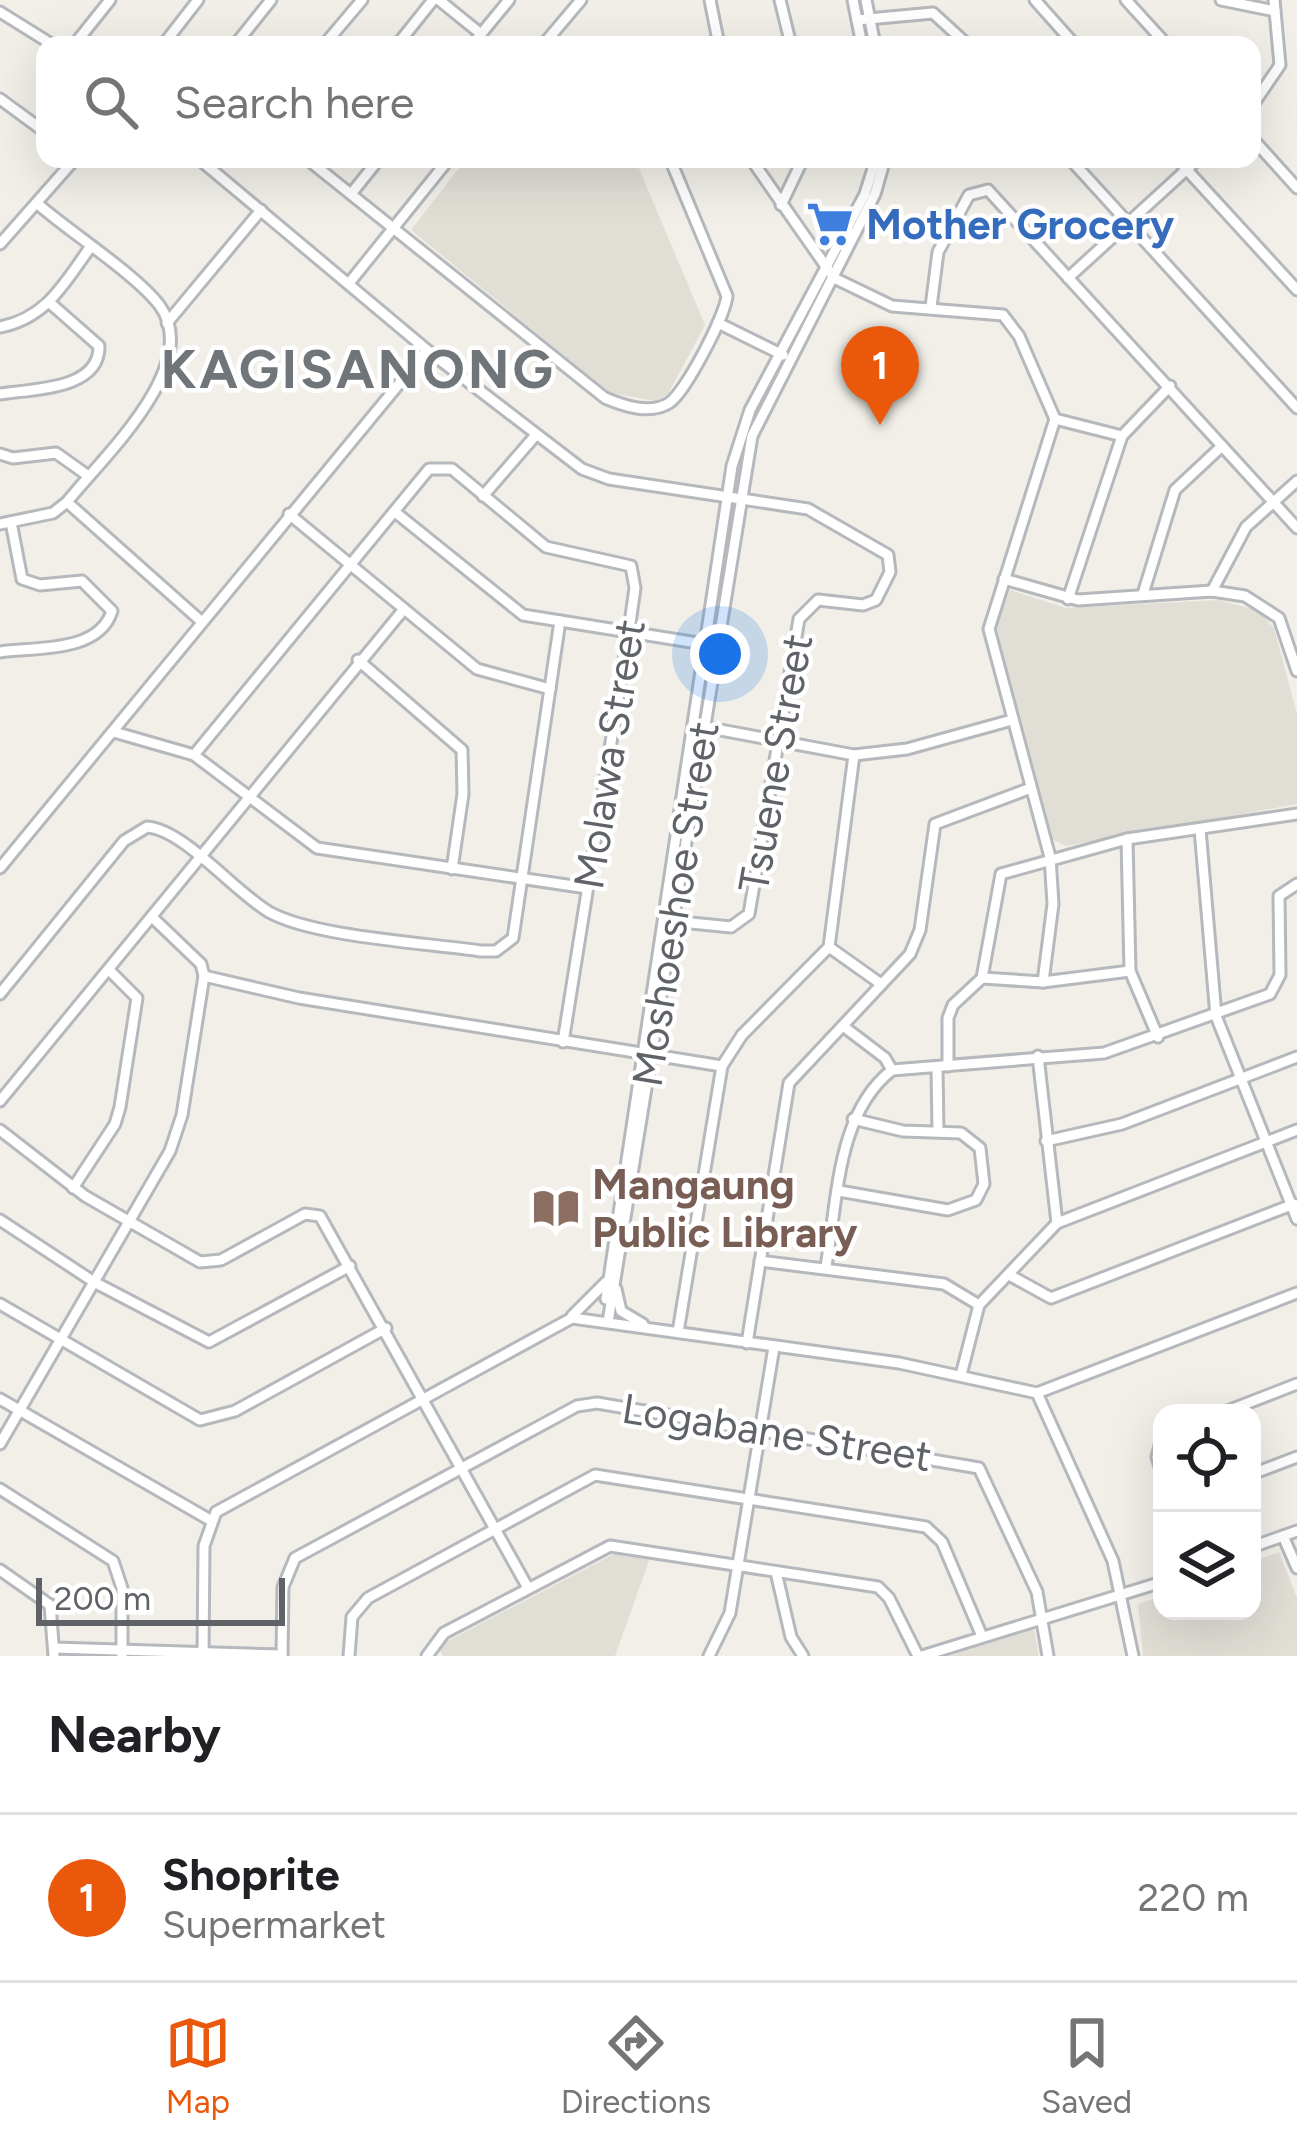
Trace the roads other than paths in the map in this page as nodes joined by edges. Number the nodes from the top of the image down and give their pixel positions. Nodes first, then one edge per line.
1 (110, 0) edge
2 (198, 0) edge
3 (271, 0) edge
4 (362, 0) edge
5 (436, 0) edge
6 (508, 0) edge
7 (580, 0) edge
8 (710, 0) edge
9 (780, 0) edge
10 (853, 0) edge
11 (866, 0) edge
12 (1035, 0) edge
13 (1126, 0) edge
14 (1221, 0) edge
15 (1275, 5) edge
16 (0, 13) edge
17 (863, 18) junction
18 (481, 34) joint
19 (38, 36) edge
20 (81, 36) edge
21 (171, 36) edge
22 (242, 36) edge
23 (331, 36) edge
24 (405, 36) edge
25 (550, 36) edge
26 (717, 36) edge
27 (788, 36) edge
28 (862, 36) edge
29 (871, 36) edge
30 (958, 36) edge
31 (1067, 36) edge
32 (1159, 36) edge
33 (1261, 93) edge
34 (0, 99) edge
35 (36, 125) edge
36 (1261, 148) edge
37 (68, 168) edge
38 (210, 168) edge
39 (318, 168) edge
40 (372, 168) edge
41 (442, 168) edge
42 (674, 168) edge
43 (757, 168) edge
44 (799, 168) edge
45 (873, 168) edge
46 (882, 168) edge
47 (1078, 168) edge
48 (1187, 170) joint
49 (1297, 188) edge
50 (351, 194) junction
51 (39, 205) junction
52 (781, 205) junction
53 (261, 210) junction
54 (1127, 223) junction
55 (396, 230) junction
56 (0, 244) edge
57 (89, 249) junction
58 (826, 268) junction
59 (834, 278) junction
60 (1068, 278) junction
61 (350, 282) junction
62 (1297, 290) edge
63 (50, 304) junction
64 (931, 307) junction
65 (718, 322) junction
66 (167, 323) junction
67 (0, 327) edge
68 (427, 350) junction
69 (781, 354) junction
70 (792, 359) junction
71 (1170, 386) junction
72 (0, 394) edge
73 (1297, 408) edge
74 (1055, 419) junction
75 (535, 436) junction
76 (1122, 436) junction
77 (1222, 446) junction
78 (0, 454) edge
79 (87, 475) junction
80 (1297, 481) edge
81 (483, 496) junction
82 (733, 497) junction
83 (67, 502) junction
84 (1274, 503) junction
85 (395, 512) junction
86 (289, 514) junction
87 (5, 523) edge
88 (1297, 527) edge
89 (351, 566) junction
90 (1004, 579) junction
91 (1212, 591) junction
92 (1143, 594) junction
93 (1068, 599) junction
94 (404, 609) junction
95 (560, 621) junction
96 (202, 622) junction
97 (629, 630) junction
98 (711, 645) junction
99 (0, 652) edge
100 (358, 660) junction
101 (1297, 671) edge
102 (550, 689) junction
103 (1012, 720) junction
104 (699, 726) junction
105 (114, 732) junction
106 (780, 739) junction
107 (194, 755) junction
108 (854, 755) junction
109 (1030, 788) junction
110 (248, 798) junction
111 (1297, 814) edge
112 (1200, 829) junction
113 (1127, 839) junction
114 (1050, 856) junction
115 (199, 858) junction
116 (0, 868) edge
117 (452, 869) junction
118 (521, 878) junction
119 (1297, 884) edge
120 (587, 888) junction
121 (153, 918) junction
122 (671, 921) junction
123 (829, 946) junction
124 (110, 970) junction
125 (1130, 971) junction
126 (204, 976) junction
127 (982, 978) junction
128 (1043, 982) junction
129 (881, 984) junction
130 (0, 994) edge
131 (1216, 1016) junction
132 (843, 1026) junction
133 (1158, 1037) junction
134 (563, 1042) junction
135 (648, 1053) junction
136 (1038, 1056) junction
137 (1297, 1057) edge
138 (722, 1066) junction
139 (943, 1067) junction
140 (892, 1070) junction
141 (1240, 1080) junction
142 (0, 1101) edge
143 (853, 1119) junction
144 (0, 1130) edge
145 (1297, 1130) edge
146 (938, 1131) junction
147 (1046, 1141) junction
148 (1267, 1142) junction
149 (73, 1187) junction
150 (839, 1192) junction
151 (1294, 1204) edge
152 (1297, 1219) edge
153 (0, 1220) edge
154 (130, 1223) junction
155 (1057, 1223) junction
156 (760, 1261) junction
157 (350, 1266) junction
158 (826, 1266) junction
159 (612, 1276) junction
160 (1011, 1276) junction
161 (94, 1282) junction
162 (1297, 1293) edge
163 (0, 1304) edge
164 (979, 1305) junction
165 (567, 1319) junction
166 (605, 1322) junction
167 (386, 1328) junction
168 (654, 1329) junction
169 (678, 1332) junction
170 (59, 1341) junction
171 (747, 1343) junction
172 (773, 1347) junction
173 (961, 1375) junction
174 (1297, 1384) edge
175 (1036, 1393) junction
176 (424, 1396) junction
177 (0, 1399) edge
178 (1245, 1404) edge
179 (19, 1410) junction
180 (760, 1429) junction
181 (0, 1444) edge
182 (1297, 1457) edge
183 (465, 1468) junction
184 (1261, 1471) edge
185 (0, 1490) edge
186 (748, 1496) junction
187 (210, 1520) junction
188 (496, 1527) junction
189 (1297, 1531) edge
190 (1283, 1536) junction
191 (1261, 1544) edge
192 (738, 1566) junction
193 (1297, 1568) edge
194 (0, 1570) edge
195 (776, 1572) junction
196 (1153, 1586) edge
197 (528, 1588) junction
198 (1124, 1598) junction
199 (1042, 1619) junction
200 (981, 1634) junction
201 (54, 1652) edge
202 (122, 1653) edge
203 (798, 1654) edge
204 (203, 1655) edge
205 (282, 1655) edge
206 (349, 1656) edge
207 (427, 1656) edge
208 (709, 1656) edge
209 (920, 1656) edge
210 (1048, 1656) edge
211 (1133, 1656) edge

1 - 20 street
2 - 21 street
3 - 22 street
4 - 23 street
5 - 18 street
5 - 24 street
6 - 18 street
7 - 25 street
8 - 26 street
9 - 27 street
10 - 17 street
11 - 17 street
12 - 31 street
13 - 32 street
14 - 15 street
15 - 33 street
16 - 19 street
17 - 28 street
17 - 29 street
17 - 30 street
34 - 35 street
36 - 49 street
37 - 51 street
38 - 53 street, Tsuene Street
39 - 50 street
40 - 50 street
41 - 55 street
42 - 65 street
43 - 52 street
44 - 52 street
45 - 58 street, Moshoeshoe Street
46 - 59 street, Moshoeshoe Street
47 - 54 street
48 - 54 street
48 - 62 street
50 - 55 street
51 - 56 street
51 - 57 street
52 - 58 street
53 - 61 street, Tsuene Street
53 - 66 street
54 - 60 street
54 - 73 street
55 - 61 street
55 - 65 street
57 - 63 street
57 - 66 street
58 - 59 street
58 - 69 street, Moshoeshoe Street
59 - 64 street
59 - 70 street, Moshoeshoe Street
60 - 64 street
60 - 71 street
61 - 68 street, Tsuene Street
63 - 67 street
63 - 72 street
64 - 74 street
65 - 69 street
66 - 79 street
68 - 75 street, Tsuene Street
68 - 86 street
69 - 70 street
69 - 82 street, Moshoeshoe Street
70 - 82 street, Moshoeshoe Street
71 - 76 street
71 - 77 street
74 - 76 street
74 - 90 street
75 - 81 street
75 - 82 street, Tsuene Street
76 - 93 street
77 - 84 street
77 - 92 street
78 - 79 street
79 - 83 street
80 - 84 street
81 - 85 street, Molawa Street
81 - 97 street, Molawa Street
82 - 98 street, Moshoeshoe Street
82 - 106 street, Tsuene Street
83 - 87 street
83 - 96 street
84 - 88 street
84 - 91 street
85 - 89 street, Molawa Street
85 - 95 street
86 - 89 street
86 - 96 street
87 - 99 street
89 - 94 street
89 - 107 street, Molawa Street
90 - 93 street
90 - 103 street
91 - 92 street
91 - 101 street
92 - 93 street
94 - 100 street
94 - 102 street
95 - 97 street
95 - 102 street
96 - 105 street
97 - 98 street
97 - 120 street, Molawa Street
98 - 104 street, Moshoeshoe Street
100 - 110 street
100 - 117 street
102 - 118 street
103 - 108 street
103 - 109 street
104 - 106 street
104 - 122 street, Moshoeshoe Street
104 - 135 street, Moshoeshoe Street
105 - 107 street
105 - 116 street
106 - 108 street
106 - 122 street, Tsuene Street
107 - 110 street
108 - 123 street
109 - 114 street
109 - 129 street
110 - 115 street
110 - 117 street
111 - 112 street
112 - 113 street
112 - 131 street
113 - 114 street
113 - 125 street
114 - 127 street
114 - 128 street
115 - 118 street
115 - 121 street
115 - 130 street
117 - 118 street
118 - 120 street
119 - 131 street
120 - 134 street, Molawa Street
121 - 124 street
121 - 126 street
122 - 135 street, Moshoeshoe Street
123 - 129 street
123 - 138 street
124 - 142 street
124 - 149 street
125 - 128 street
125 - 133 street
126 - 134 street
126 - 154 street
127 - 128 street
127 - 139 street
129 - 132 street
131 - 133 street
131 - 141 street
132 - 140 street
132 - 156 street
133 - 136 street
134 - 135 street
135 - 138 street
135 - 159 street, Moshoeshoe Street
136 - 139 street
136 - 147 street
137 - 141 street
138 - 169 street
139 - 140 street
139 - 146 street
140 - 143 street
141 - 147 street
141 - 148 street
143 - 146 street
143 - 150 street
144 - 149 street
145 - 148 street
146 - 150 street
147 - 155 street
148 - 151 street
148 - 155 street
149 - 154 street
150 - 158 street
151 - 152 street
151 - 160 street
153 - 161 street
154 - 157 street
154 - 161 street
155 - 160 street
156 - 158 street
156 - 171 street
157 - 161 street
157 - 167 street
158 - 164 street
159 - 165 street
159 - 166 street, Moshoeshoe Street
159 - 168 street
160 - 164 street
161 - 170 street
162 - 175 street
163 - 170 street
164 - 173 street
165 - 166 street
165 - 176 street
166 - 168 street
167 - 170 street
167 - 176 street
168 - 169 street
169 - 171 street
170 - 179 street
171 - 172 street
172 - 173 street
172 - 180 street
173 - 175 street
174 - 178 street
175 - 198 street
176 - 183 street
176 - 187 street
177 - 179 street
179 - 181 street
179 - 187 street
180 - 183 street, Logabane Street
180 - 186 street
180 - 199 street, Logabane Street
182 - 184 street
183 - 188 street
183 - 205 street, Logabane Street
185 - 202 street
186 - 188 street
186 - 192 street
186 - 200 street
187 - 204 street
188 - 197 street
188 - 206 street
189 - 190 street
190 - 191 street
190 - 193 street
192 - 195 street
192 - 197 street
192 - 208 street
194 - 201 street
195 - 203 street
195 - 209 street
196 - 198 street
197 - 207 street
198 - 199 street
198 - 211 street
199 - 200 street
199 - 210 street, Logabane Street
200 - 209 street
201 - 202 street
202 - 204 street
204 - 205 street

